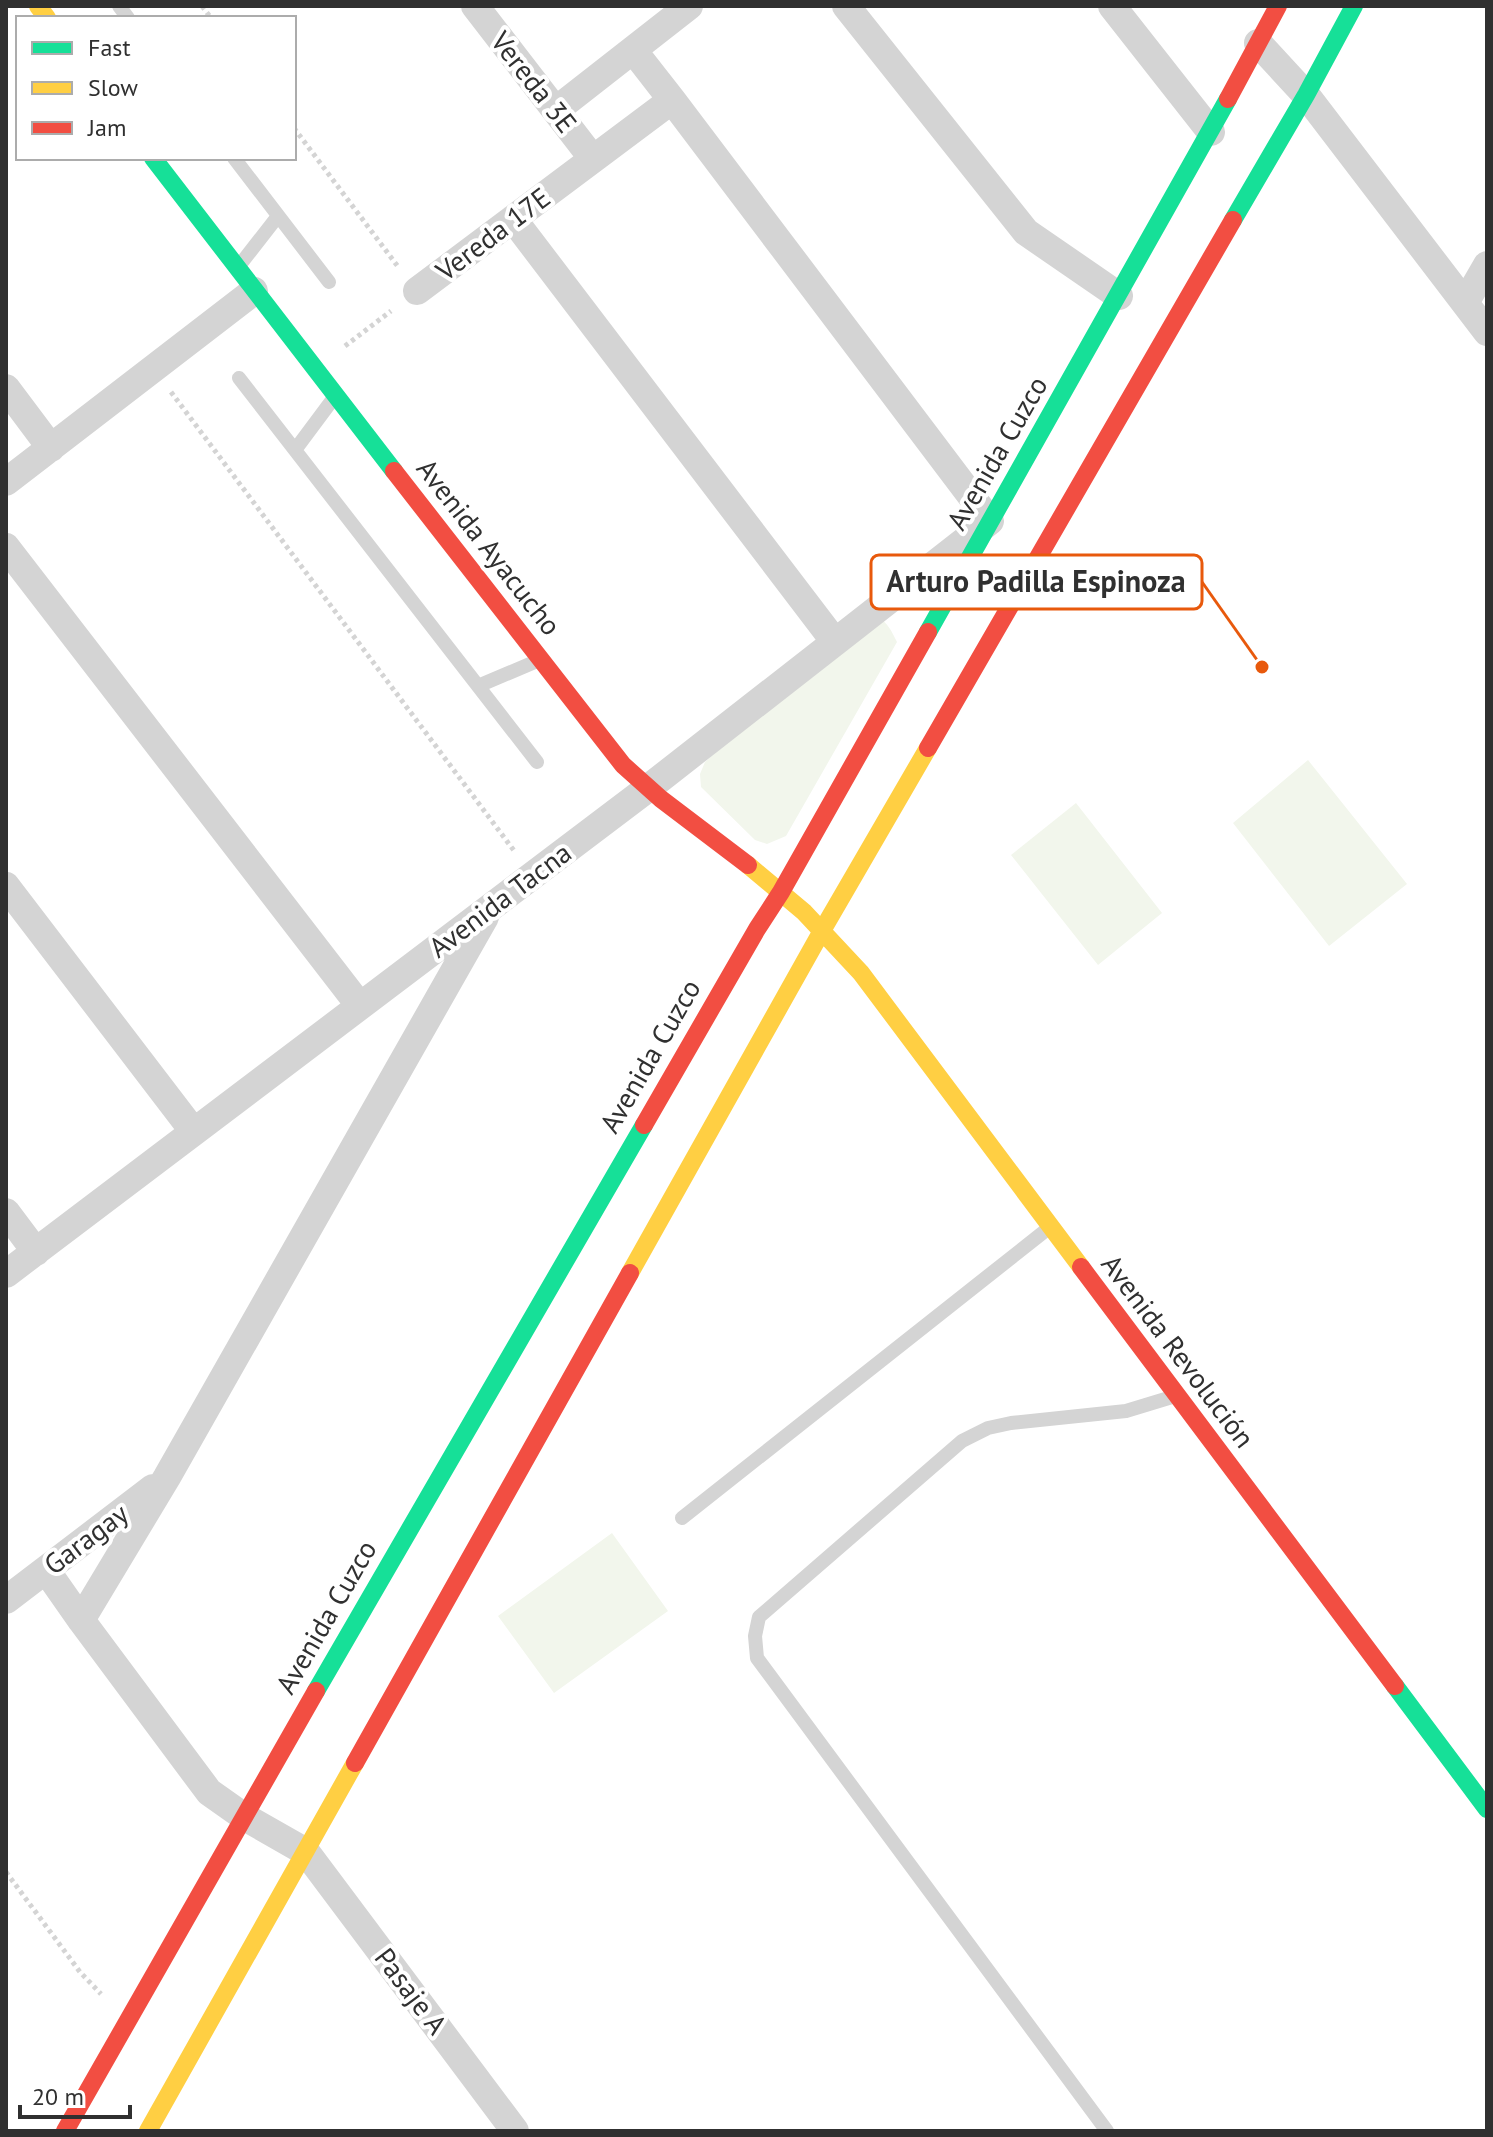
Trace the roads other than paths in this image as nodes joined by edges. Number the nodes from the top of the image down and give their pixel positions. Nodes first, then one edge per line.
1 (475, 6) edge
2 (689, 6) edge
3 (846, 6) edge
4 (1112, 6) edge
5 (1278, 6) edge
6 (1354, 6) edge
7 (1258, 43) junction
8 (633, 50) junction
9 (1306, 95) junction
10 (672, 100) junction
11 (556, 110) junction
12 (1211, 132) junction
13 (593, 159) junction
14 (155, 160) edge
15 (236, 160) edge
16 (278, 216) junction
17 (513, 219) junction
18 (1487, 265) edge
19 (246, 280) junction
20 (329, 282) dead end
21 (417, 291) road end
22 (1119, 296) junction
23 (1465, 303) junction
24 (1487, 332) edge
25 (239, 378) dead end
26 (6, 388) edge
27 (336, 395) junction
28 (51, 448) junction
29 (295, 450) junction
30 (6, 482) edge
31 (990, 521) junction
32 (8, 553) edge
33 (835, 642) junction
34 (541, 660) junction
35 (478, 686) junction
36 (537, 762) dead end
37 (647, 789) junction
38 (6, 886) edge
39 (781, 892) junction
40 (491, 907) junction
41 (823, 929) junction
42 (360, 1006) junction
43 (194, 1132) junction
44 (6, 1212) edge
45 (1050, 1227) junction
46 (36, 1252) junction
47 (6, 1274) edge
48 (1177, 1396) junction
49 (167, 1477) junction
50 (682, 1518) dead end
51 (46, 1570) junction
52 (6, 1600) edge
53 (81, 1620) junction
54 (1487, 1809) edge
55 (243, 1816) junction
56 (306, 1852) junction
57 (65, 2131) edge
58 (148, 2131) edge
59 (515, 2131) edge
60 (1107, 2131) edge

1 - 11 street, Vereda 3E
2 - 8 street
3 - 22 street
4 - 12 street
5 - 7 street, Avenida Cuzco
6 - 9 street
7 - 9 street
7 - 12 street, Avenida Cuzco
8 - 10 street
8 - 11 street
9 - 23 street
9 - 41 street
10 - 13 street, Vereda 17E
10 - 31 street
11 - 13 street, Vereda 3E
12 - 22 street, Avenida Cuzco
13 - 17 street, Vereda 17E
14 - 19 street, Avenida Ayacucho
15 - 16 lane
16 - 19 lane
16 - 20 lane
17 - 21 street, Vereda 17E
17 - 33 street
18 - 23 street
19 - 27 street, Avenida Ayacucho
19 - 28 street
22 - 31 street, Avenida Cuzco
23 - 24 street
25 - 29 lane
26 - 28 street
27 - 29 lane
27 - 34 street, Avenida Ayacucho
28 - 30 street
29 - 35 lane
31 - 33 street, Avenida Tacna
31 - 39 street, Avenida Cuzco
32 - 42 street
33 - 37 street, Avenida Tacna
34 - 35 lane
34 - 37 street, Avenida Ayacucho
35 - 36 lane
37 - 39 street, Avenida Ayacucho
37 - 40 street, Avenida Tacna
38 - 43 street
39 - 41 street, Avenida Ayacucho
39 - 55 street, Avenida Cuzco
40 - 42 street, Avenida Tacna
40 - 49 street
41 - 45 street, Avenida Revolución
41 - 56 street
42 - 43 street, Avenida Tacna
43 - 46 street, Avenida Tacna
44 - 46 street
45 - 48 street, Avenida Revolución
45 - 50 lane
46 - 47 street, Avenida Tacna
48 - 54 street, Avenida Revolución
48 - 60 lane
49 - 51 street, Garagay
49 - 53 street
51 - 52 street, Garagay
51 - 53 street
53 - 55 street
55 - 56 street
55 - 57 street, Avenida Cuzco
56 - 58 street
56 - 59 street, Pasaje A

